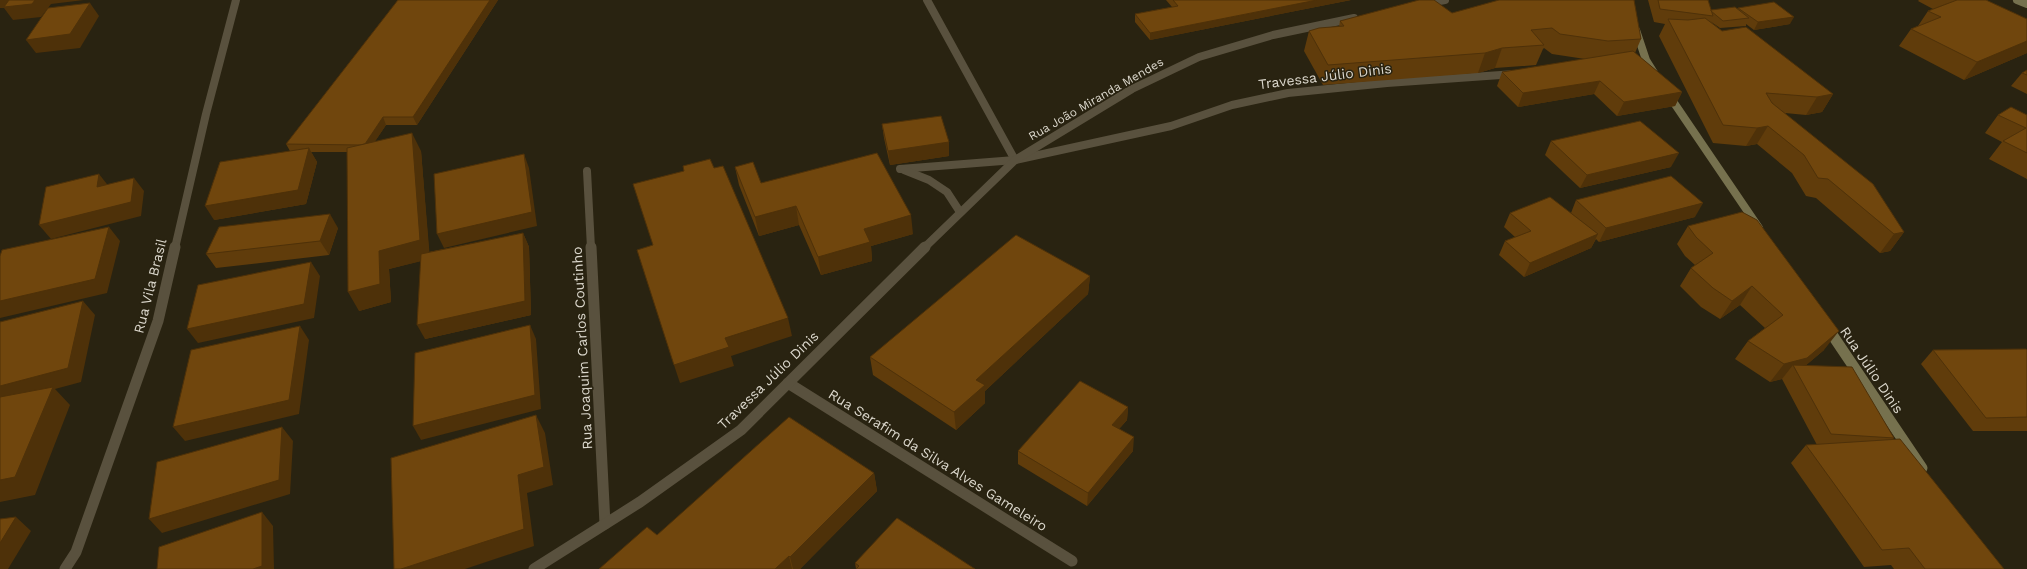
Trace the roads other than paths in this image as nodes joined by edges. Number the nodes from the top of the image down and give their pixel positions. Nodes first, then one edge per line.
1 (236, 0) edge
2 (927, 0) edge
3 (1445, 0) edge
4 (2017, 0) edge
5 (2027, 4) edge
6 (1416, 6) edge
7 (1364, 16) edge
8 (1633, 23) edge
9 (1523, 74) edge
10 (1015, 160) junction
11 (587, 171) dead end
12 (960, 212) junction
13 (1764, 235) edge
14 (1822, 320) edge
15 (788, 383) junction
16 (1928, 477) edge
17 (605, 524) junction
18 (1072, 561) dead end
19 (65, 569) edge
20 (534, 569) edge

1 - 19 street, Rua Vila Brasil
2 - 10 street
3 - 6 street
4 - 5 main road
7 - 10 street, Rua João Miranda Mendes
8 - 13 main road
9 - 10 street, Travessa Júlio Dinis
10 - 12 street, Travessa Júlio Dinis
10 - 12 street, Travessa Júlio Dinis
11 - 17 street, Rua Joaquim Carlos Coutinho
12 - 15 street, Travessa Júlio Dinis
14 - 16 main road, Rua Júlio Dinis
15 - 17 street, Travessa Júlio Dinis
15 - 18 street, Rua Serafim da Silva Alves Gameleiro
17 - 20 street, Travessa Júlio Dinis

